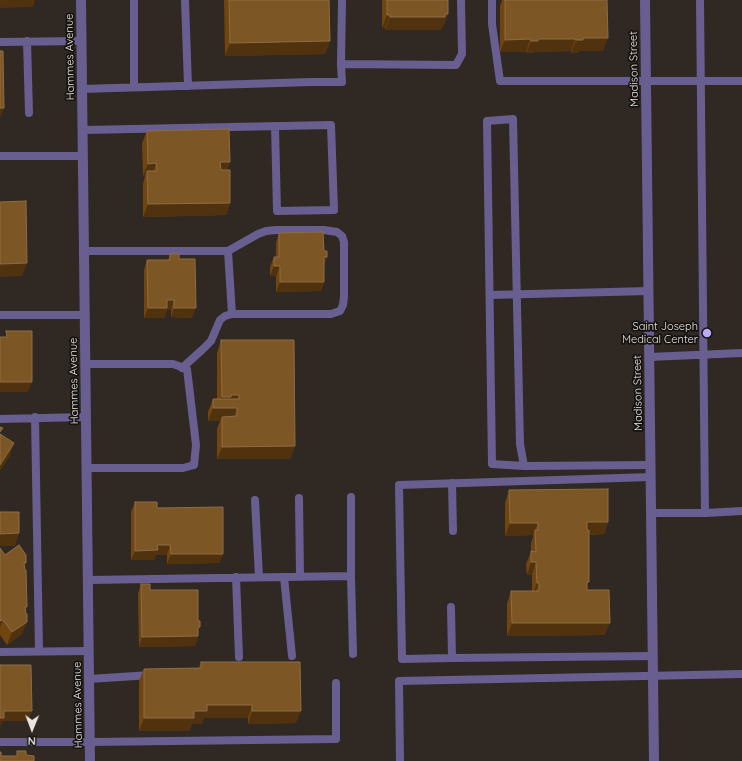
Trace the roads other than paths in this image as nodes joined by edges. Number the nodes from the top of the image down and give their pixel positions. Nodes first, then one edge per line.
1 (81, 0) edge
2 (134, 0) edge
3 (185, 0) edge
4 (342, 0) edge
5 (461, 0) edge
6 (492, 0) edge
7 (645, 0) edge
8 (700, 0) edge
9 (27, 41) junction
10 (82, 41) junction
11 (0, 42) edge
12 (341, 64) junction
13 (646, 81) junction
14 (701, 81) junction
15 (742, 81) edge
16 (188, 86) junction
17 (134, 88) junction
18 (82, 90) junction
19 (29, 113) dead end
20 (275, 126) junction
21 (83, 130) junction
22 (0, 156) edge
23 (83, 156) junction
24 (84, 251) junction
25 (228, 251) junction
26 (649, 291) junction
27 (490, 295) junction
28 (516, 295) junction
29 (232, 314) junction
30 (0, 315) edge
31 (85, 315) junction
32 (742, 353) edge
33 (704, 355) junction
34 (649, 357) junction
35 (86, 364) junction
36 (182, 368) junction
37 (35, 417) junction
38 (86, 417) junction
39 (0, 419) edge
40 (651, 465) junction
41 (524, 466) junction
42 (87, 468) junction
43 (651, 477) junction
44 (452, 483) junction
45 (351, 496) dead end
46 (299, 498) dead end
47 (255, 500) dead end
48 (742, 511) edge
49 (651, 513) junction
50 (705, 513) junction
51 (453, 531) dead end
52 (300, 576) junction
53 (351, 576) junction
54 (236, 577) junction
55 (259, 577) junction
56 (284, 577) junction
57 (88, 580) junction
58 (451, 607) dead end
59 (39, 651) junction
60 (89, 651) junction
61 (0, 652) edge
62 (353, 654) dead end
63 (292, 656) dead end
64 (653, 656) junction
65 (239, 657) dead end
66 (452, 658) junction
67 (742, 674) edge
68 (159, 675) edge
69 (653, 677) junction
70 (89, 679) junction
71 (336, 683) dead end
72 (0, 742) edge
73 (90, 742) junction
74 (90, 761) edge
75 (400, 761) edge
76 (654, 761) edge

1 - 10 street, Hammes Avenue
2 - 17 lane
3 - 16 lane
4 - 12 lane
5 - 12 lane
6 - 13 lane
7 - 13 street, Madison Street
8 - 14 lane
9 - 10 lane
9 - 11 lane
9 - 19 lane
10 - 18 street, Hammes Avenue
12 - 16 lane
13 - 14 lane
13 - 26 street, Madison Street
14 - 15 lane
14 - 33 lane
16 - 17 lane
17 - 18 lane
18 - 21 street, Hammes Avenue
20 - 20 lane
20 - 21 lane
21 - 23 street, Hammes Avenue
22 - 23 lane
23 - 24 street, Hammes Avenue
24 - 25 lane
24 - 31 street, Hammes Avenue
25 - 29 lane
25 - 29 lane
26 - 28 lane
26 - 34 street, Madison Street
27 - 28 lane
27 - 28 lane
27 - 41 lane
28 - 41 lane
29 - 36 lane
30 - 31 lane
31 - 35 street, Hammes Avenue
32 - 33 lane
33 - 34 lane
33 - 50 lane
34 - 40 street, Madison Street
35 - 36 lane
35 - 38 street, Hammes Avenue
36 - 42 lane
37 - 38 lane
37 - 39 lane
37 - 59 lane
38 - 42 street, Hammes Avenue
40 - 41 lane
40 - 43 street, Madison Street
42 - 57 street, Hammes Avenue
43 - 44 lane
43 - 49 street, Madison Street
44 - 51 lane
44 - 66 lane
45 - 53 lane
46 - 52 lane
47 - 55 lane
48 - 50 lane
49 - 50 lane
49 - 64 street, Madison Street
52 - 53 lane
52 - 56 lane
53 - 62 lane
54 - 55 lane
54 - 57 lane
54 - 65 lane
55 - 56 lane
56 - 63 lane
57 - 60 street, Hammes Avenue
58 - 66 lane
59 - 60 lane
59 - 61 lane
60 - 70 street, Hammes Avenue
64 - 66 lane
64 - 69 street, Madison Street
67 - 69 lane
68 - 70 lane
69 - 75 lane
69 - 76 street, Madison Street
70 - 73 street, Hammes Avenue
71 - 73 lane
72 - 73 lane
73 - 74 street, Hammes Avenue

